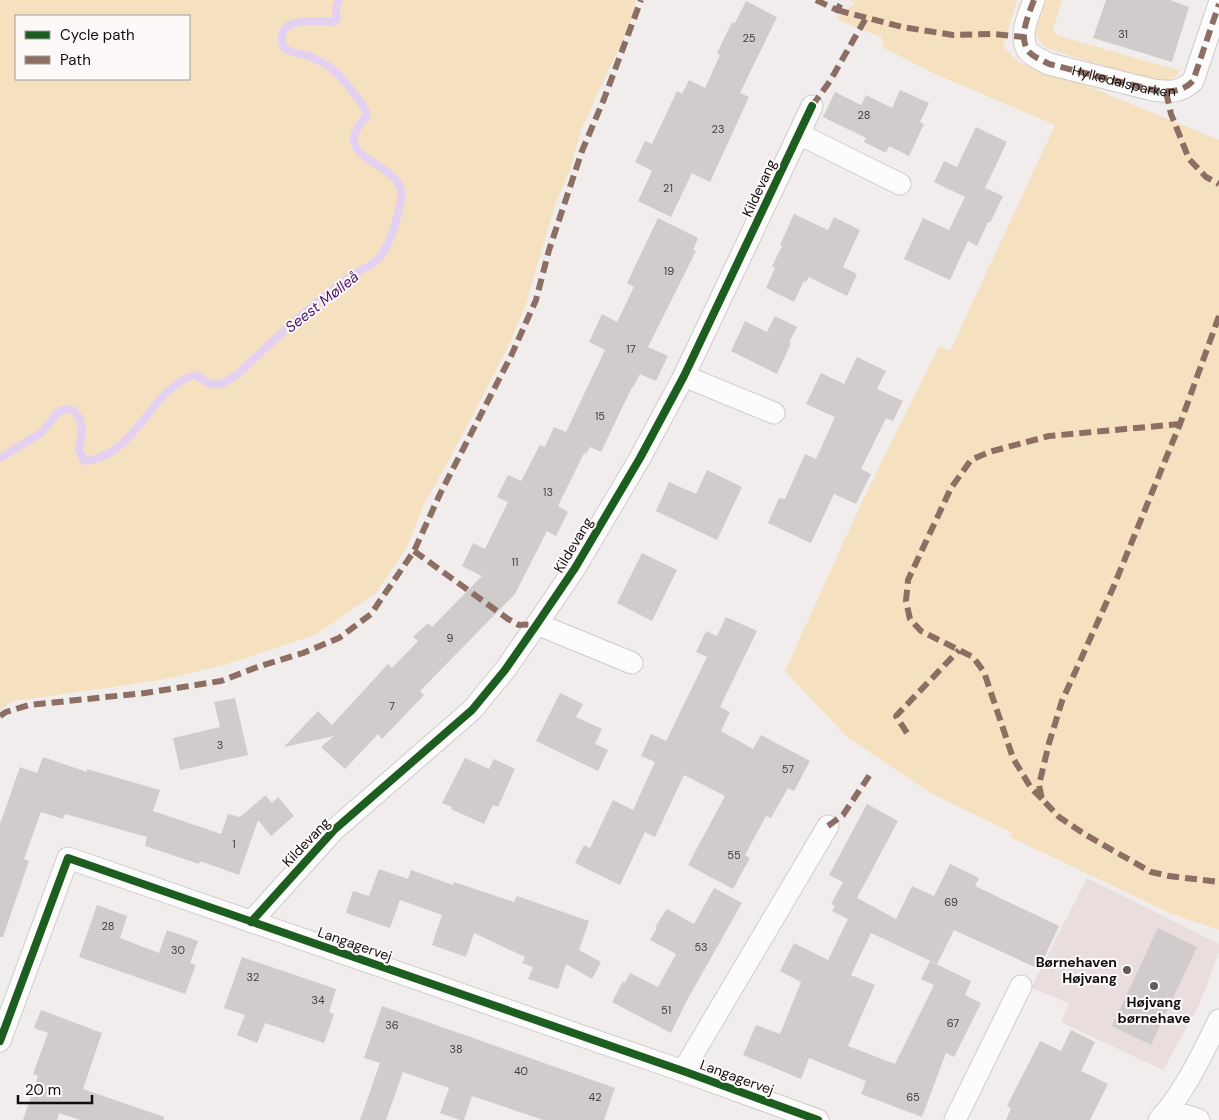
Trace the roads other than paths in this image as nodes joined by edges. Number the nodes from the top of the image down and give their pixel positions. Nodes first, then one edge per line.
1 (1034, 0) edge
2 (1219, 4) edge
3 (812, 106) dead end
4 (799, 134) junction
5 (900, 184) dead end
6 (684, 376) junction
7 (774, 413) dead end
8 (537, 624) junction
9 (632, 664) dead end
10 (828, 826) dead end
11 (251, 922) junction
12 (1021, 986) dead end
13 (1219, 1020) edge
14 (0, 1041) edge
15 (683, 1071) junction
16 (1164, 1115) edge
17 (818, 1120) edge
18 (955, 1120) edge
19 (1198, 1120) edge

1 - 2 street, Hylkedalsparken
3 - 4 street, Kildevang
4 - 5 street
4 - 6 street, Kildevang
6 - 7 street
6 - 8 street, Kildevang
8 - 9 street
8 - 11 street, Kildevang
10 - 15 street, Langagervej
11 - 14 street, Langagervej
11 - 15 street, Langagervej
12 - 18 street
13 - 16 street
15 - 17 street, Langagervej
16 - 19 street

